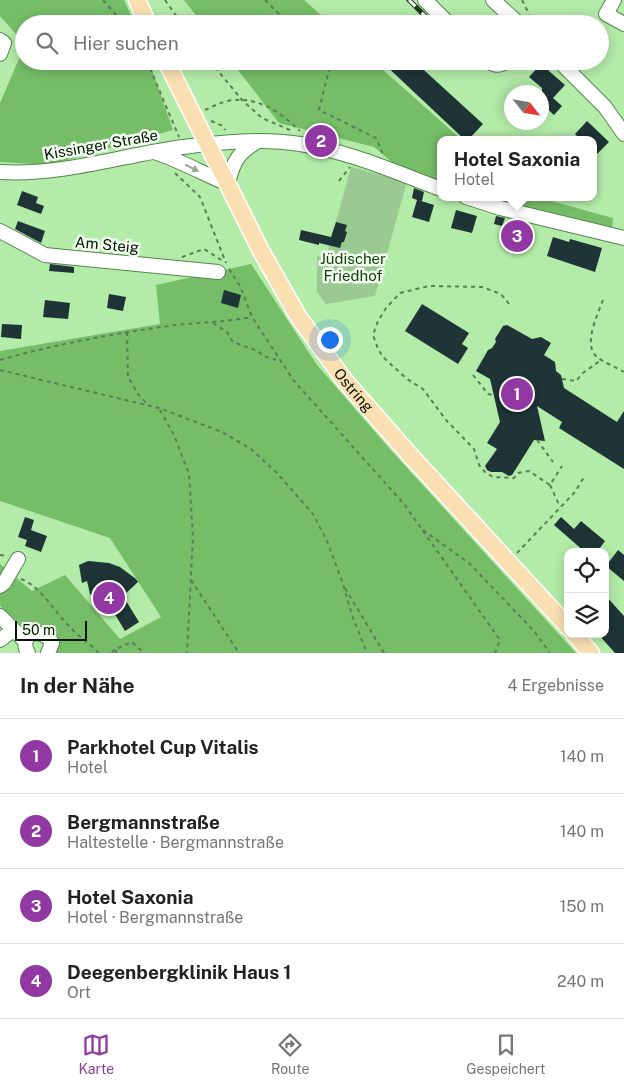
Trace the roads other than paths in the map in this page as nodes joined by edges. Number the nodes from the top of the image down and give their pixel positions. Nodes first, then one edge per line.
1 (137, 0) edge
2 (425, 0) edge
3 (493, 0) edge
4 (614, 0) edge
5 (144, 15) edge
6 (440, 15) edge
7 (509, 15) edge
8 (608, 15) edge
9 (609, 16) edge
10 (624, 24) edge
11 (0, 40) edge
12 (0, 54) edge
13 (170, 70) edge
14 (568, 70) edge
15 (624, 134) edge
16 (259, 141) junction
17 (207, 145) junction
18 (156, 152) junction
19 (0, 172) edge
20 (228, 184) junction
21 (437, 188) edge
22 (478, 201) edge
23 (0, 231) edge
24 (624, 238) edge
25 (218, 272) dead end
26 (18, 559) dead end
27 (0, 586) edge
28 (0, 616) edge
29 (564, 623) edge
30 (13, 630) junction
31 (578, 638) edge
32 (0, 640) edge
33 (27, 647) edge
34 (48, 653) edge
35 (591, 653) edge

1 - 5 main road
2 - 6 street
3 - 7 street
4 - 8 street
9 - 10 street
11 - 12 street
13 - 17 main road, Ostring
14 - 15 street
16 - 17 street, Kissinger Straße
16 - 20 street
16 - 21 street, Kissinger Straße
17 - 18 street, Kissinger Straße
17 - 20 main road, Ostring
18 - 19 street, Kissinger Straße
18 -> 20 street
20 - 29 main road, Ostring
22 - 24 street
23 - 25 street, Am Steig
26 - 27 street
28 - 30 street
30 - 32 street
30 - 33 street
31 - 35 main road
33 - 34 street

